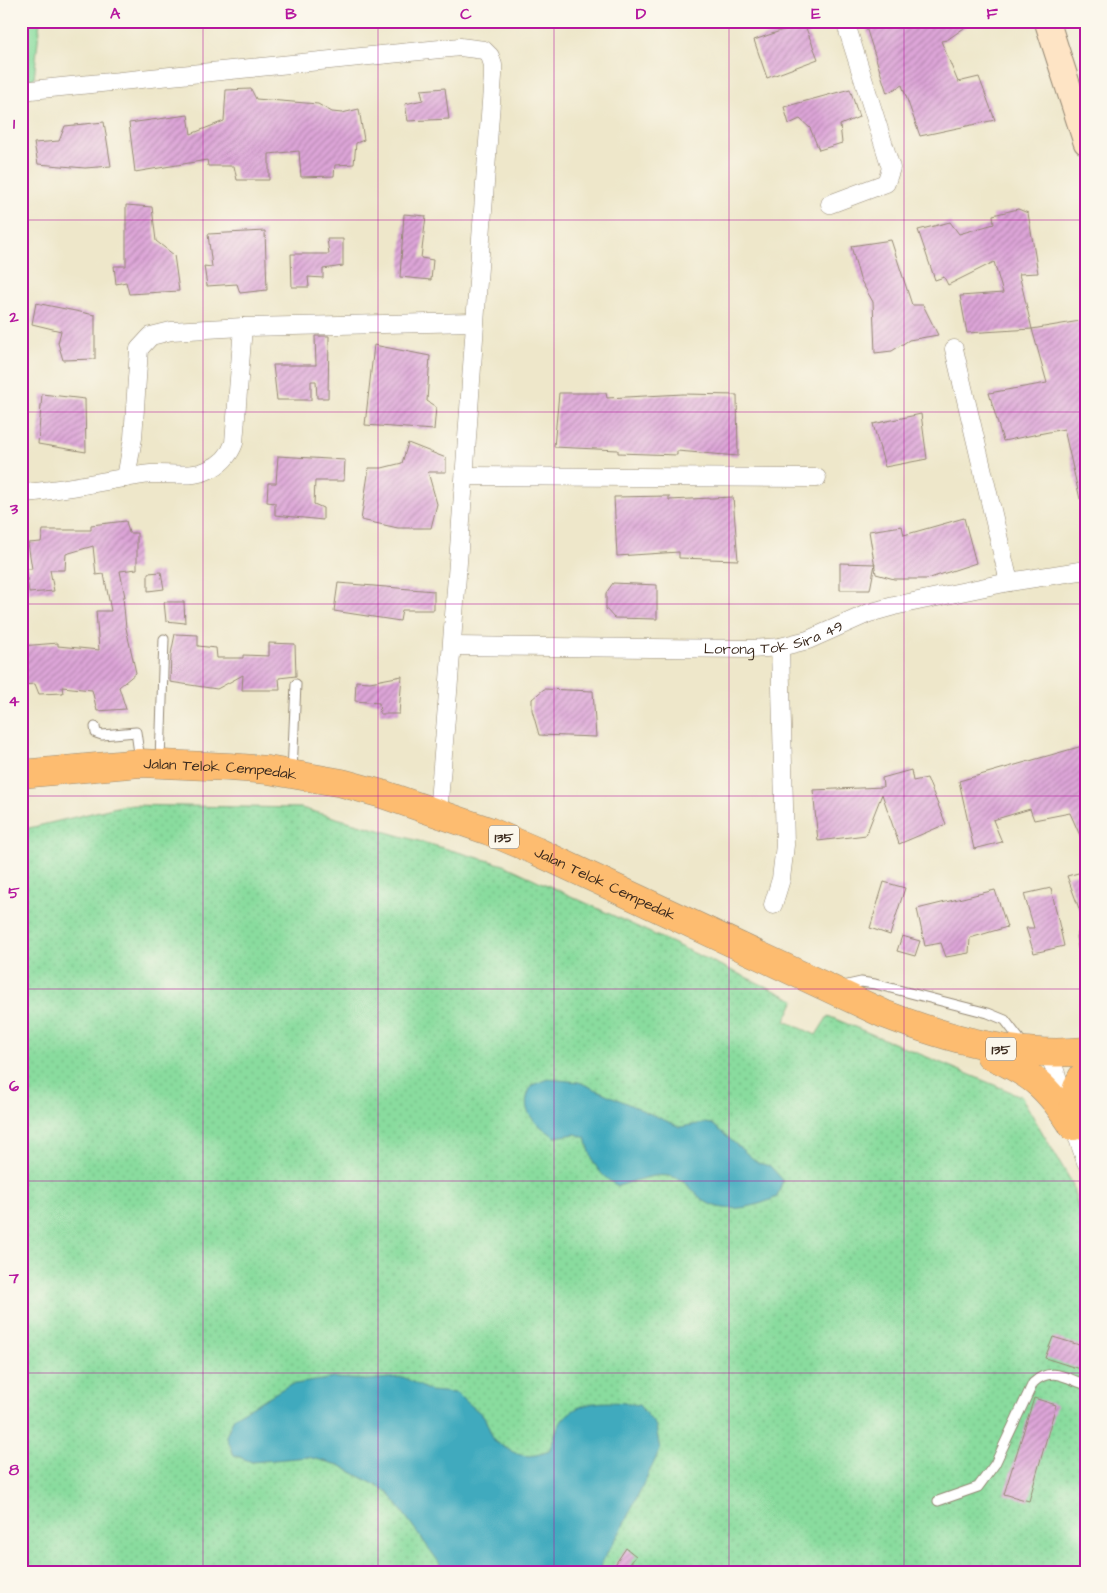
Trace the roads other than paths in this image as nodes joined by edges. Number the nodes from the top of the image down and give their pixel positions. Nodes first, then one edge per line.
1 (845, 21) edge
2 (1047, 21) edge
3 (23, 91) edge
4 (1086, 142) edge
5 (830, 204) dead end
6 (474, 322) junction
7 (243, 326) junction
8 (954, 350) dead end
9 (465, 476) junction
10 (126, 478) junction
11 (818, 478) dead end
12 (21, 493) edge
13 (1086, 570) edge
14 (1009, 582) junction
15 (164, 639) dead end
16 (453, 646) junction
17 (780, 647) junction
18 (296, 684) dead end
19 (95, 726) dead end
20 (150, 763) junction
21 (21, 774) edge
22 (292, 774) junction
23 (438, 812) junction
24 (773, 905) dead end
25 (1081, 936) dead end
26 (1086, 962) edge
27 (830, 989) junction
28 (954, 1038) junction
29 (1086, 1051) edge
30 (1039, 1052) junction
31 (1086, 1072) edge
32 (1073, 1126) junction
33 (1086, 1162) edge
34 (1086, 1385) edge
35 (938, 1501) dead end

1 - 5 street
2 - 4 main road
3 - 6 street
6 - 7 street
6 - 9 street
7 - 10 street
7 - 10 street
8 - 14 street
9 - 11 street
9 - 16 street
10 - 12 street
13 - 14 street, Lorong Tok Sira 49
14 - 17 street, Lorong Tok Sira 49
15 - 20 lane
16 - 17 street, Lorong Tok Sira 49
16 - 23 street
17 - 24 street
18 - 22 lane
19 - 20 lane
20 - 21 main road, Jalan Telok Cempedak / 135
20 - 22 main road, Jalan Telok Cempedak / 135
22 - 23 main road, Jalan Telok Cempedak / 135
23 - 27 main road, Jalan Telok Cempedak / 135
25 - 26 lane
27 - 28 main road, Jalan Telok Cempedak / 135
27 - 30 lane
28 - 30 main road, Jalan Telok Cempedak / 135
28 - 32 main road
29 - 30 main road, Jalan Telok Cempedak / 135
30 - 32 street
31 - 32 main road
32 - 33 street
34 - 35 lane

